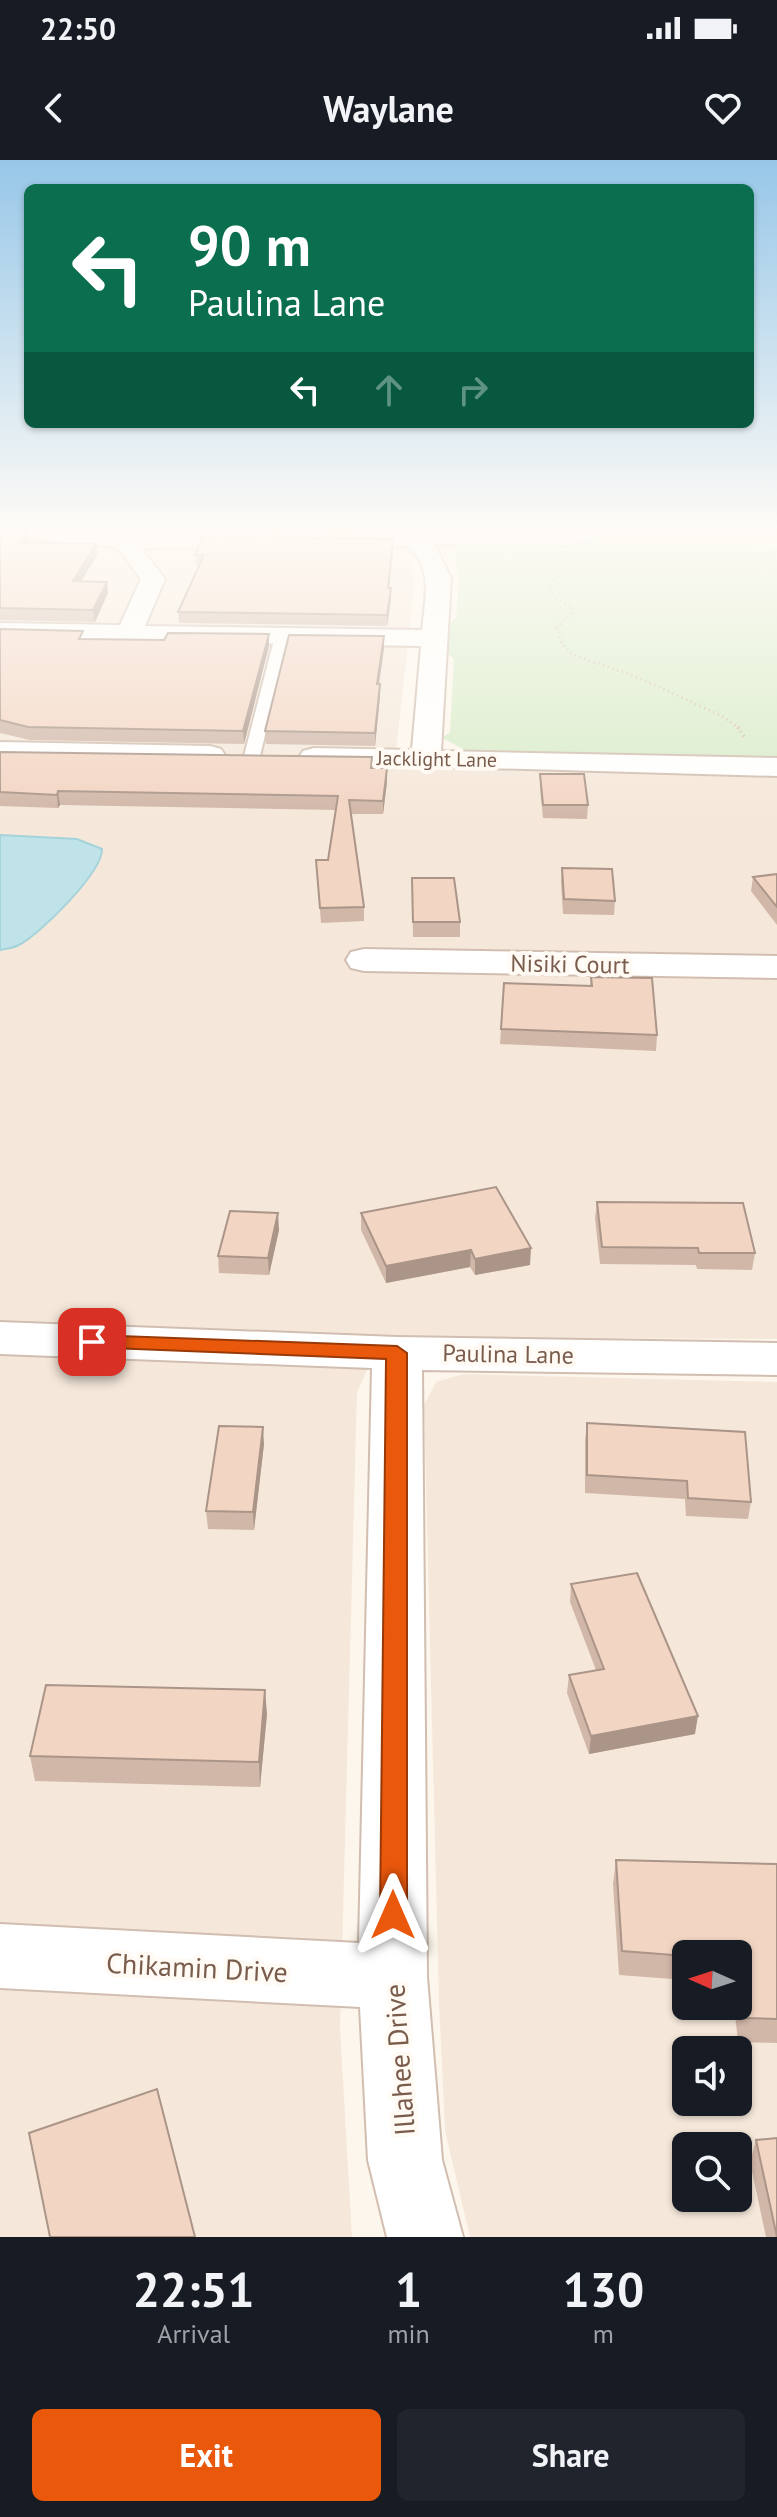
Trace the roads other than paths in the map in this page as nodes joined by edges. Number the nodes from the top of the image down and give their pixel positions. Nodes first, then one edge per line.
1 (132, 627) edge
2 (435, 627) edge
3 (0, 631) edge
4 (129, 633) junction
5 (282, 636) junction
6 (434, 638) junction
7 (0, 751) edge
8 (252, 756) junction
9 (426, 759) junction
10 (763, 766) edge
11 (364, 960) dead end
12 (777, 967) edge
13 (0, 1338) edge
14 (397, 1353) junction
15 (777, 1359) edge
16 (0, 1956) edge
17 (393, 1977) junction
18 (425, 2237) edge

1 - 4 street
2 - 6 street
3 - 4 street
4 - 5 street
5 - 6 street
5 - 8 lane
6 - 9 street
7 - 8 street, Jacklight Lane
8 - 9 street, Jacklight Lane
9 - 10 street, Jacklight Lane
11 - 12 street, Nisiki Court
13 - 14 street, Paulina Lane
14 - 15 street, Paulina Lane
14 - 17 street, Illahee Drive
16 - 17 street, Chikamin Drive
17 - 18 street, Illahee Drive

